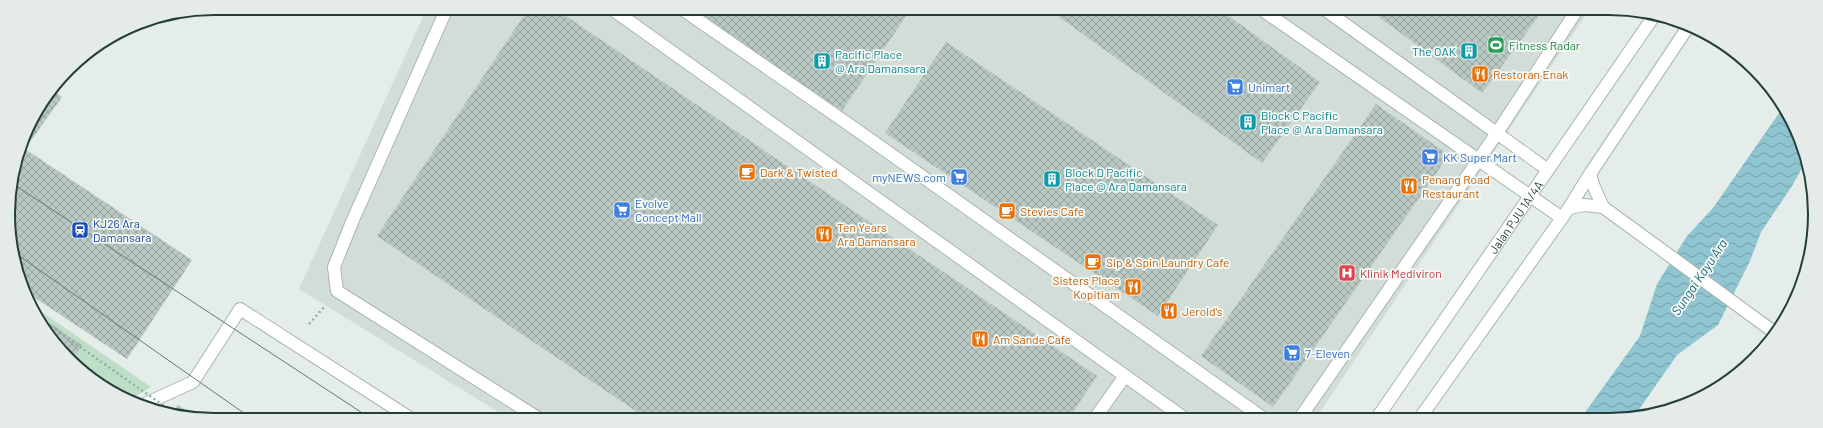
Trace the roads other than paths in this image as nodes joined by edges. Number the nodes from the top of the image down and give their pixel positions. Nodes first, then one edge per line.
1 (444, 15) edge
2 (622, 15) edge
3 (691, 15) edge
4 (1270, 15) edge
5 (1332, 15) edge
6 (1575, 15) edge
7 (1651, 20) edge
8 (1686, 30) edge
9 (1497, 133) junction
10 (1478, 159) junction
11 (1548, 170) junction
12 (1590, 174) junction
13 (1530, 196) junction
14 (1603, 207) junction
15 (1566, 213) junction
16 (1771, 330) edge
17 (1126, 376) junction
18 (150, 402) edge
19 (402, 413) edge
20 (530, 413) edge
21 (1099, 413) edge
22 (1177, 413) edge
23 (1256, 413) edge
24 (1303, 413) edge
25 (1380, 413) edge
26 (1424, 413) edge

1 - 20 street
2 - 17 street
3 - 23 street
4 - 10 street
5 - 9 street
6 - 9 street
7 - 11 street, Jalan PJU 1A/4A
8 - 12 street
9 - 10 street
9 - 11 street
10 - 13 street
10 - 24 street
11 - 13 street, Jalan PJU 1A/4A
12 - 14 street
12 - 15 street
13 - 15 street
13 - 25 street, Jalan PJU 1A/4A
14 - 15 street
14 - 16 street
15 - 26 street
17 - 21 street
17 - 22 street
18 - 19 street

